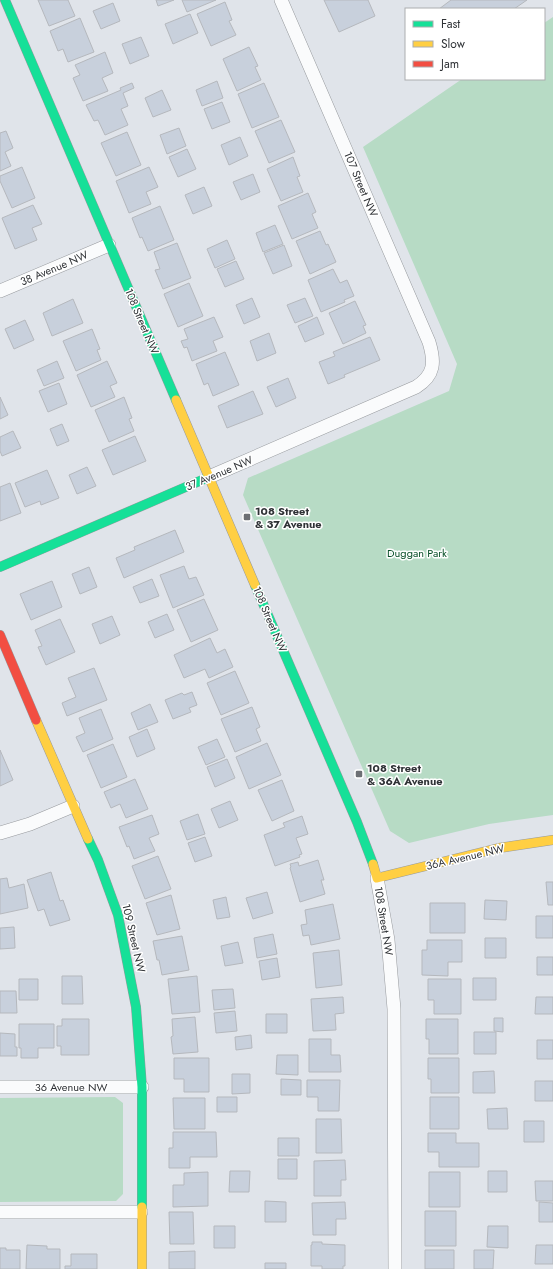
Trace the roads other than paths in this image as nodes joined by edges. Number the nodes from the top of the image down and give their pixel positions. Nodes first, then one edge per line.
1 (281, 0) edge
2 (4, 6) edge
3 (109, 245) junction
4 (0, 291) edge
5 (432, 370) joint
6 (209, 477) junction
7 (0, 567) edge
8 (0, 635) edge
9 (73, 806) junction
10 (0, 832) edge
11 (553, 840) edge
12 (377, 878) junction
13 (0, 1088) edge
14 (142, 1088) junction
15 (0, 1212) edge
16 (141, 1212) junction
17 (142, 1269) edge
18 (395, 1269) edge

1 - 5 street, 107 Street NW
2 - 3 street, 108 Street NW
3 - 4 street, 38 Avenue NW
3 - 6 street, 108 Street NW
5 - 6 street, 37 Avenue NW
6 - 7 street, 37 Avenue NW
6 - 12 street, 108 Street NW
8 - 9 street, 109 Street NW
9 - 10 street
9 - 14 street, 109 Street NW
11 - 12 street, 36A Avenue NW
12 - 18 street, 108 Street NW
13 - 14 street, 36 Avenue NW
14 - 16 street, 109 Street NW
15 - 16 street
16 - 17 street, 109 Street NW

